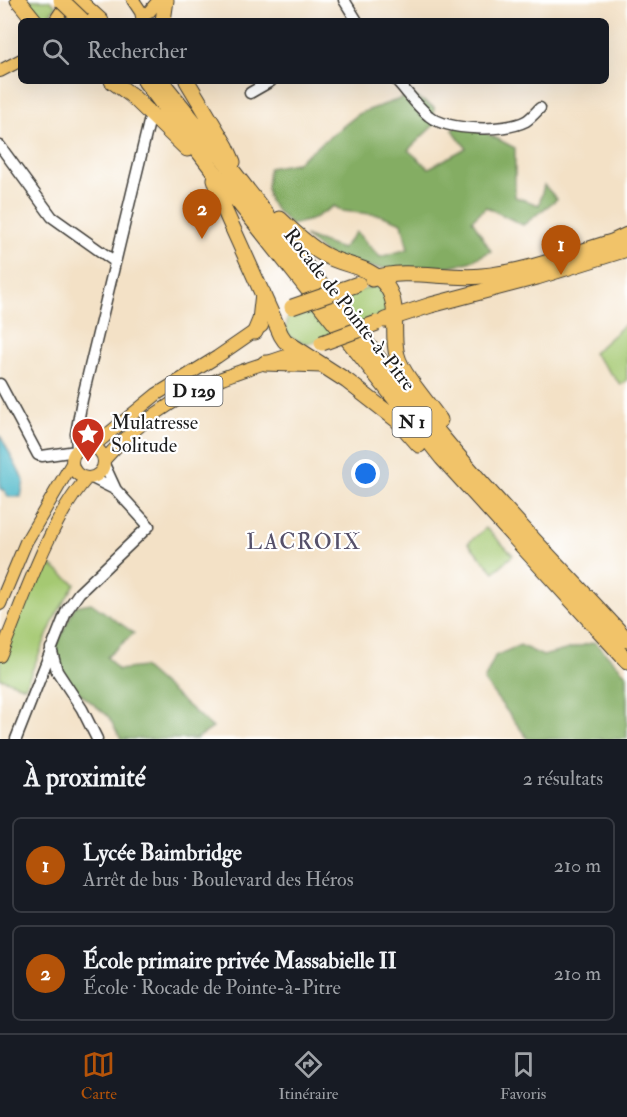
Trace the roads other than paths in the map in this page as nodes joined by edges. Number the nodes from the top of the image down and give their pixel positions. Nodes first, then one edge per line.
1 (18, 0) edge
2 (61, 0) edge
3 (77, 0) edge
4 (134, 0) edge
5 (159, 0) edge
6 (166, 0) edge
7 (344, 0) edge
8 (33, 18) edge
9 (57, 18) edge
10 (81, 18) edge
11 (98, 18) edge
12 (142, 18) edge
13 (163, 18) edge
14 (355, 18) edge
15 (18, 62) edge
16 (0, 71) edge
17 (116, 84) edge
18 (147, 84) edge
19 (163, 84) edge
20 (189, 84) edge
21 (266, 84) edge
22 (400, 84) edge
23 (250, 93) dead end
24 (540, 108) dead end
25 (149, 122) dead end
26 (181, 142) junction
27 (0, 146) edge
28 (198, 151) junction
29 (234, 163) junction
30 (212, 169) junction
31 (245, 184) junction
32 (219, 191) junction
33 (263, 203) junction
34 (627, 235) edge
35 (627, 249) edge
36 (114, 261) junction
37 (378, 277) junction
38 (262, 293) junction
39 (274, 317) junction
40 (394, 317) junction
41 (255, 332) junction
42 (300, 351) junction
43 (265, 363) junction
44 (324, 365) junction
45 (0, 384) edge
46 (79, 451) junction
47 (104, 462) junction
48 (89, 478) junction
49 (475, 485) junction
50 (116, 490) junction
51 (0, 603) edge
52 (627, 640) edge
53 (51, 648) junction
54 (0, 656) edge
55 (627, 661) edge
56 (16, 739) edge
57 (97, 739) edge

1 - 8 highway
2 - 10 highway, bridge
3 - 9 main road
3 - 11 highway
4 - 12 main road
5 - 12 main road
6 - 13 highway
7 - 14 street
15 - 16 main road
17 - 26 highway
18 - 28 highway, Rocade de Pointe-à-Pitre / N 1
19 - 31 highway, Rocade de Pointe-à-Pitre / N 1
20 - 29 highway
21 - 23 street
22 - 24 street
25 - 36 street
26 - 28 highway
26 - 32 highway
27 - 36 street
28 - 30 highway, Rocade de Pointe-à-Pitre / N 1
29 - 31 highway
29 - 33 highway
30 - 32 highway
30 - 49 highway, Rocade de Pointe-à-Pitre / N 1
31 - 33 highway
31 - 49 highway, Rocade de Pointe-à-Pitre / N 1
32 - 38 highway
33 - 37 highway
34 - 37 highway
35 - 40 highway
36 - 46 street
37 - 39 highway, bridge
37 - 40 highway
38 - 39 highway
38 - 41 highway
39 - 41 main road, D 129
39 - 42 highway
40 - 42 highway, bridge
40 - 49 highway
41 - 46 main road, D 129
42 - 43 main road, D 129
42 - 44 highway
43 - 44 highway
43 - 47 main road, D 129
44 - 49 highway
45 - 46 street
46 - 47 main road
46 - 48 main road
46 - 51 main road, D 129
47 - 48 main road, D 129
47 - 50 street
48 - 50 street
48 - 54 main road, D 129
49 - 52 highway, Rocade de Pointe-à-Pitre / N 1
49 - 55 highway, Rocade de Pointe-à-Pitre / N 1
50 - 53 street
53 - 56 street
53 - 57 street

